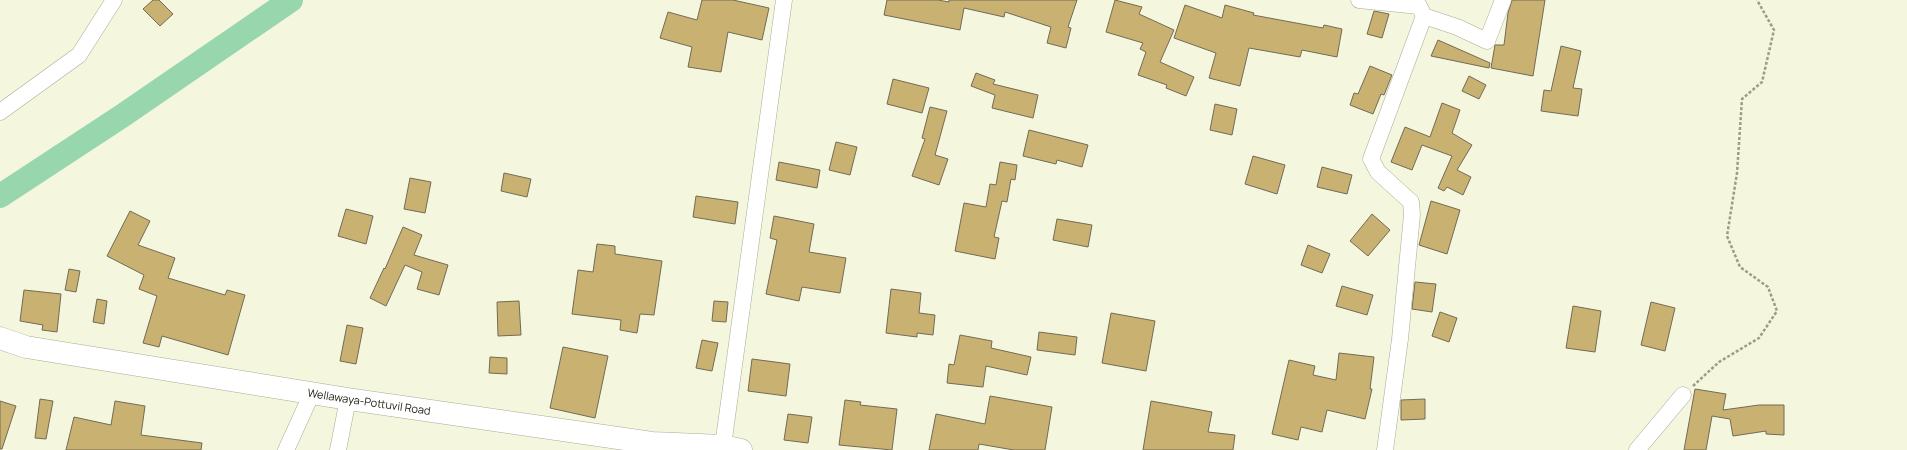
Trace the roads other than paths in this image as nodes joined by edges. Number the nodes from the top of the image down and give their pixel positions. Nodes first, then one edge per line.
1 (114, 0) edge
2 (784, 0) edge
3 (1360, 0) edge
4 (1503, 0) edge
5 (1424, 16) junction
6 (0, 112) edge
7 (0, 338) edge
8 (312, 393) junction
9 (1684, 394) road end
10 (348, 399) junction
11 (651, 446) edge
12 (732, 448) edge
13 (286, 450) edge
14 (338, 450) edge
15 (1386, 450) edge
16 (1637, 450) edge

1 - 6 street
2 - 12 street
3 - 5 street
4 - 5 street
5 - 15 street
7 - 8 highway, Wellawaya-Pottuvil Road
8 - 10 highway, Wellawaya-Pottuvil Road
8 - 13 street
9 - 16 street
10 - 11 highway, Wellawaya-Pottuvil Road
10 - 14 street
11 - 12 highway, Wellawaya-Pottuvil Road

